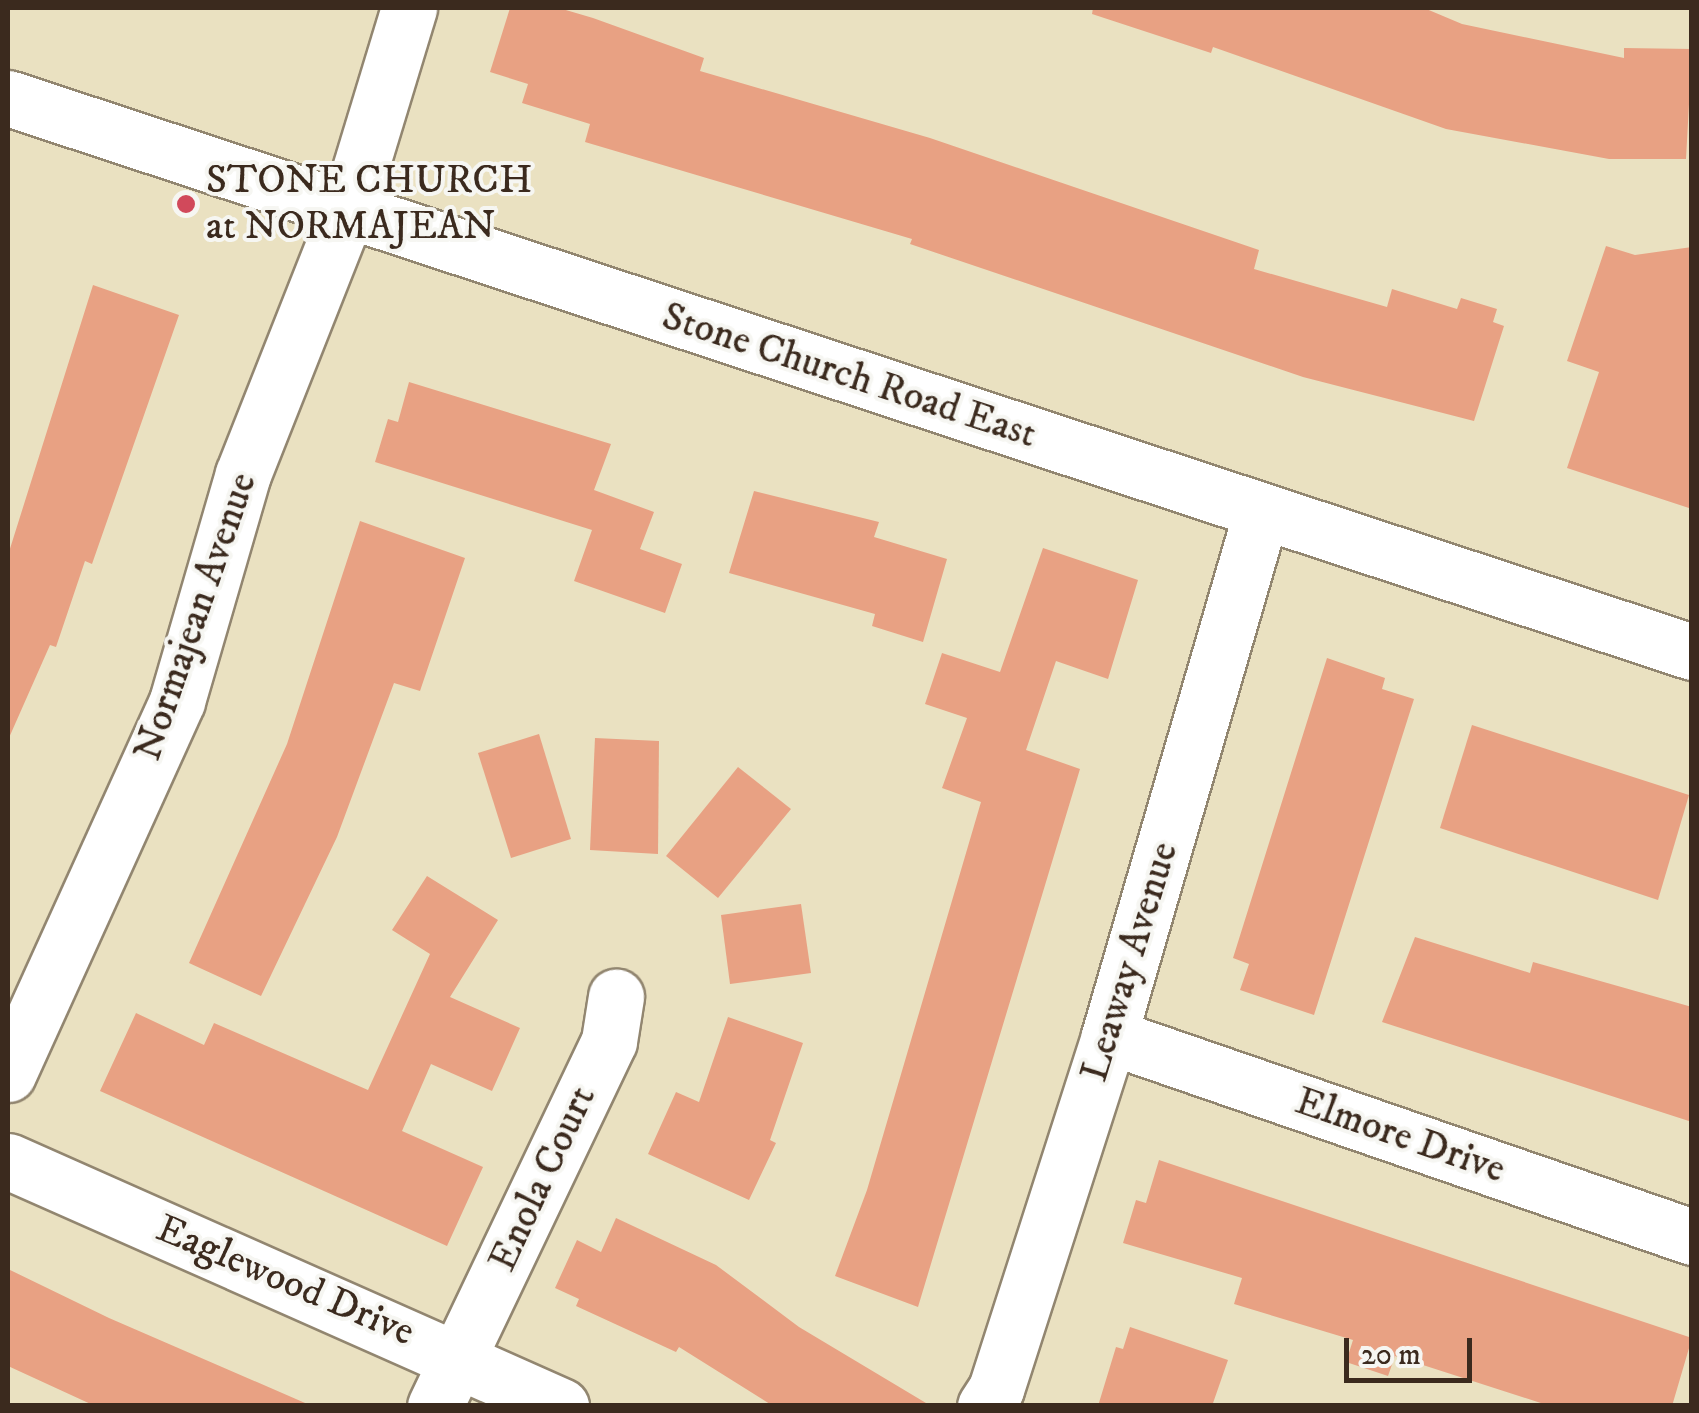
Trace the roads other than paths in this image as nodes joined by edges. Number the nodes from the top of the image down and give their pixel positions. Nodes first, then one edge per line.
1 (409, 8) edge
2 (8, 98) edge
3 (348, 209) junction
4 (1262, 513) junction
5 (1692, 652) edge
6 (616, 997) dead end
7 (1109, 1036) junction
8 (8, 1074) edge
9 (8, 1161) edge
10 (1692, 1237) edge
11 (459, 1356) junction
12 (435, 1406) edge
13 (561, 1406) edge
14 (985, 1406) edge

1 - 3 street, Normajean Avenue
2 - 3 street, Stone Church Road East
3 - 4 street, Stone Church Road East
3 - 8 street, Normajean Avenue
4 - 5 street, Stone Church Road East
4 - 7 street, Leaway Avenue
6 - 11 street, Enola Court
7 - 10 street, Elmore Drive
7 - 14 street, Leaway Avenue
9 - 11 street, Eaglewood Drive
11 - 12 street, Enola Court
11 - 13 street, Eaglewood Drive

